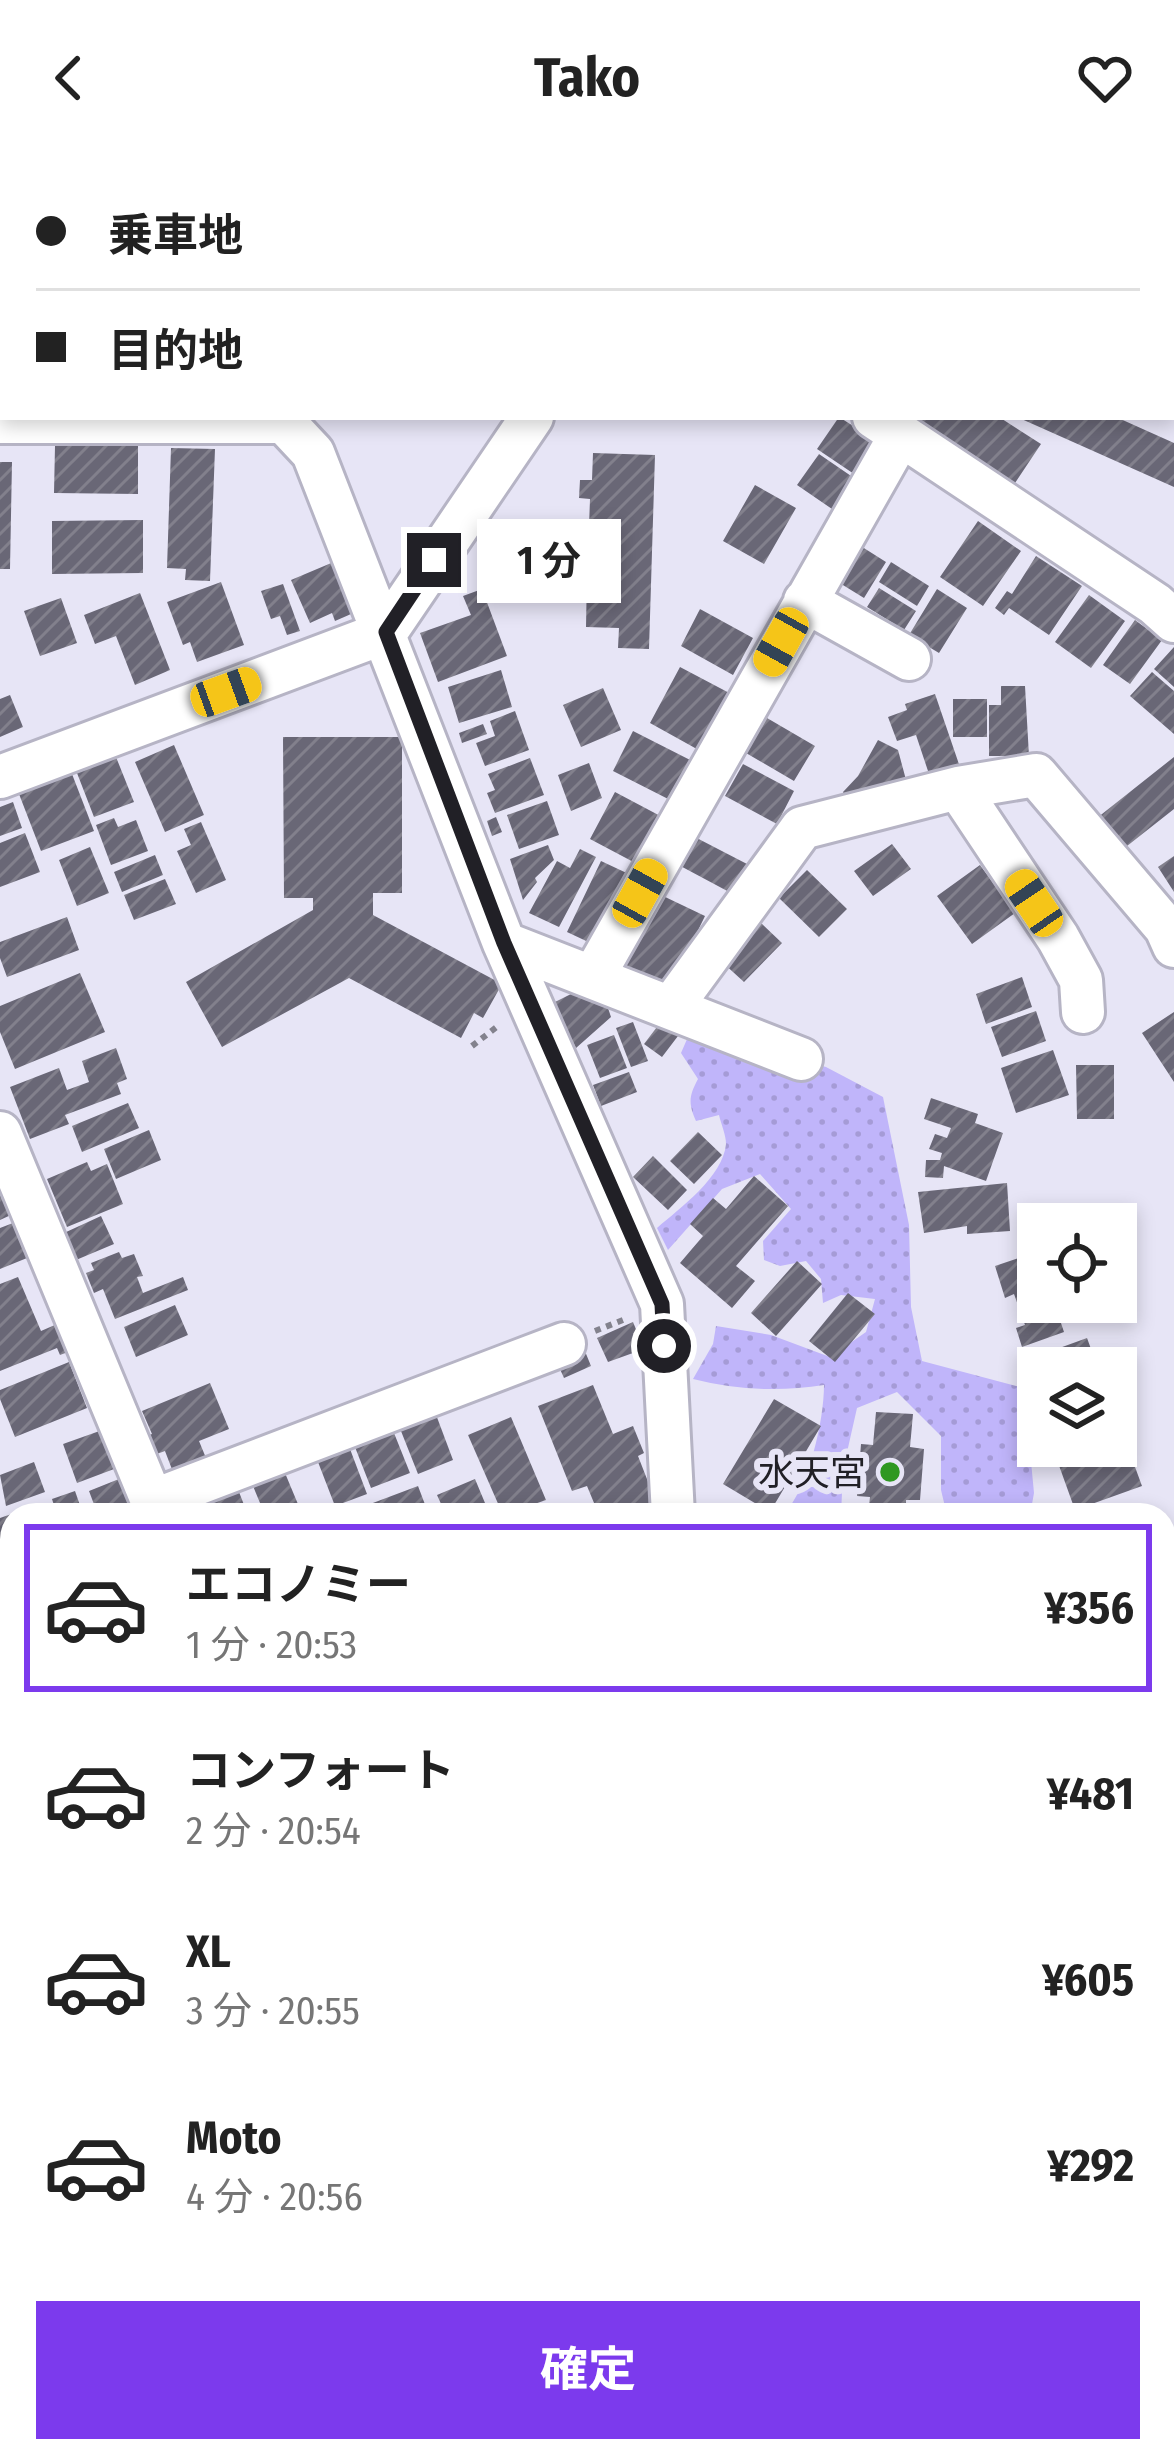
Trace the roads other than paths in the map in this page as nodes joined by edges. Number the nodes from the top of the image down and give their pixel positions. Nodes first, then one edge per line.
1 (530, 420) edge
2 (0, 422) edge
3 (887, 427) edge
4 (805, 601) junction
5 (1174, 621) edge
6 (386, 632) junction
7 (910, 659) dead end
8 (0, 777) edge
9 (958, 788) junction
10 (504, 943) junction
11 (1174, 946) edge
12 (593, 977) junction
13 (673, 1006) junction
14 (1083, 1012) dead end
15 (801, 1059) dead end
16 (0, 1133) edge
17 (564, 1344) road end
18 (153, 1503) edge
19 (167, 1503) edge
20 (672, 1503) edge

1 - 6 street
2 - 6 street
3 - 4 street
3 - 5 street
4 - 7 street
4 - 12 street
6 - 8 street
6 - 10 street
9 - 11 street
9 - 13 street
9 - 14 street
10 - 12 street
10 - 20 street
12 - 13 street
13 - 15 street
16 - 18 street
17 - 19 street

